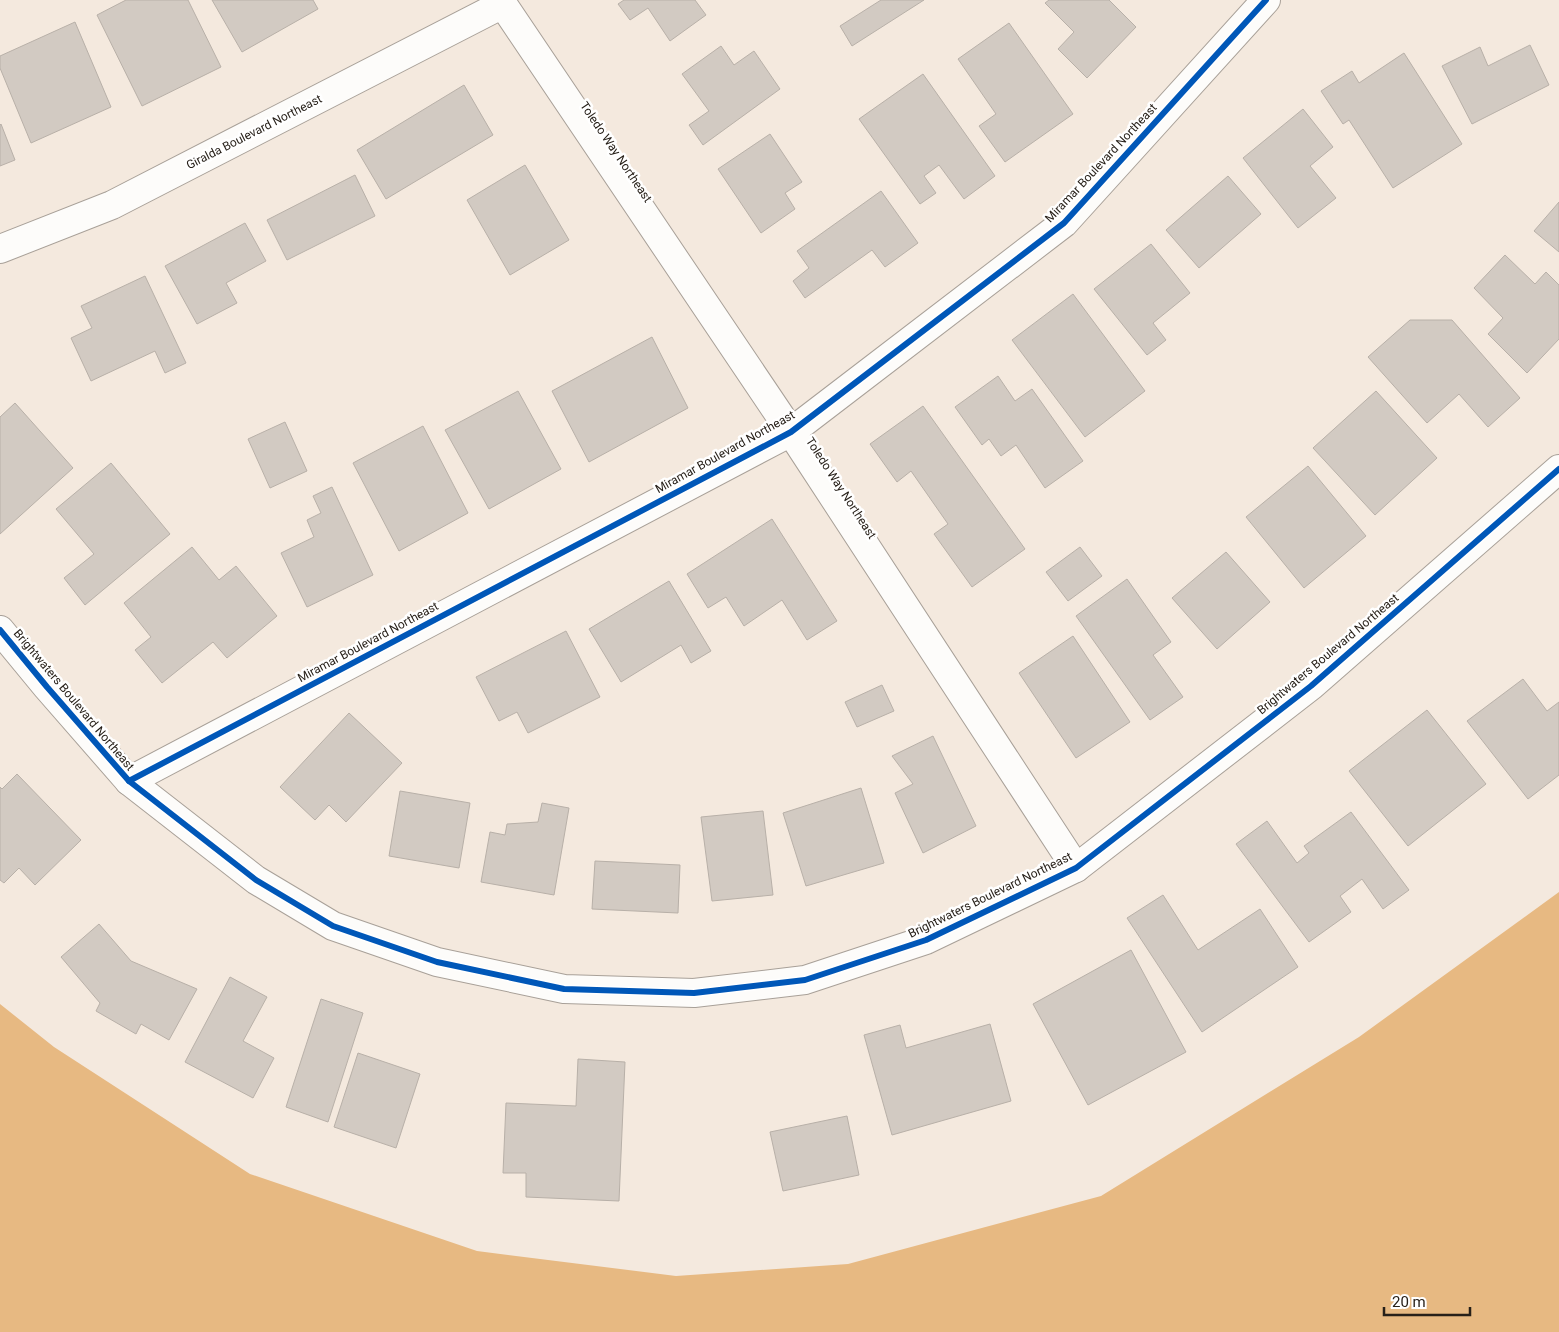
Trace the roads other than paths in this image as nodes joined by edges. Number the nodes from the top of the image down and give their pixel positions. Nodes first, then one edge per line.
1 (1266, 0) edge
2 (501, 2) edge
3 (0, 249) edge
4 (791, 432) junction
5 (1559, 469) edge
6 (0, 630) edge
7 (128, 781) junction
8 (1076, 868) junction

1 - 4 street, Miramar Boulevard Northeast
2 - 3 street, Giralda Boulevard Northeast
2 - 4 street, Toledo Way Northeast
4 - 7 street, Miramar Boulevard Northeast
4 - 8 street, Toledo Way Northeast
5 - 8 street, Brightwaters Boulevard Northeast
6 - 7 street, Brightwaters Boulevard Northeast
7 - 8 street, Brightwaters Boulevard Northeast

